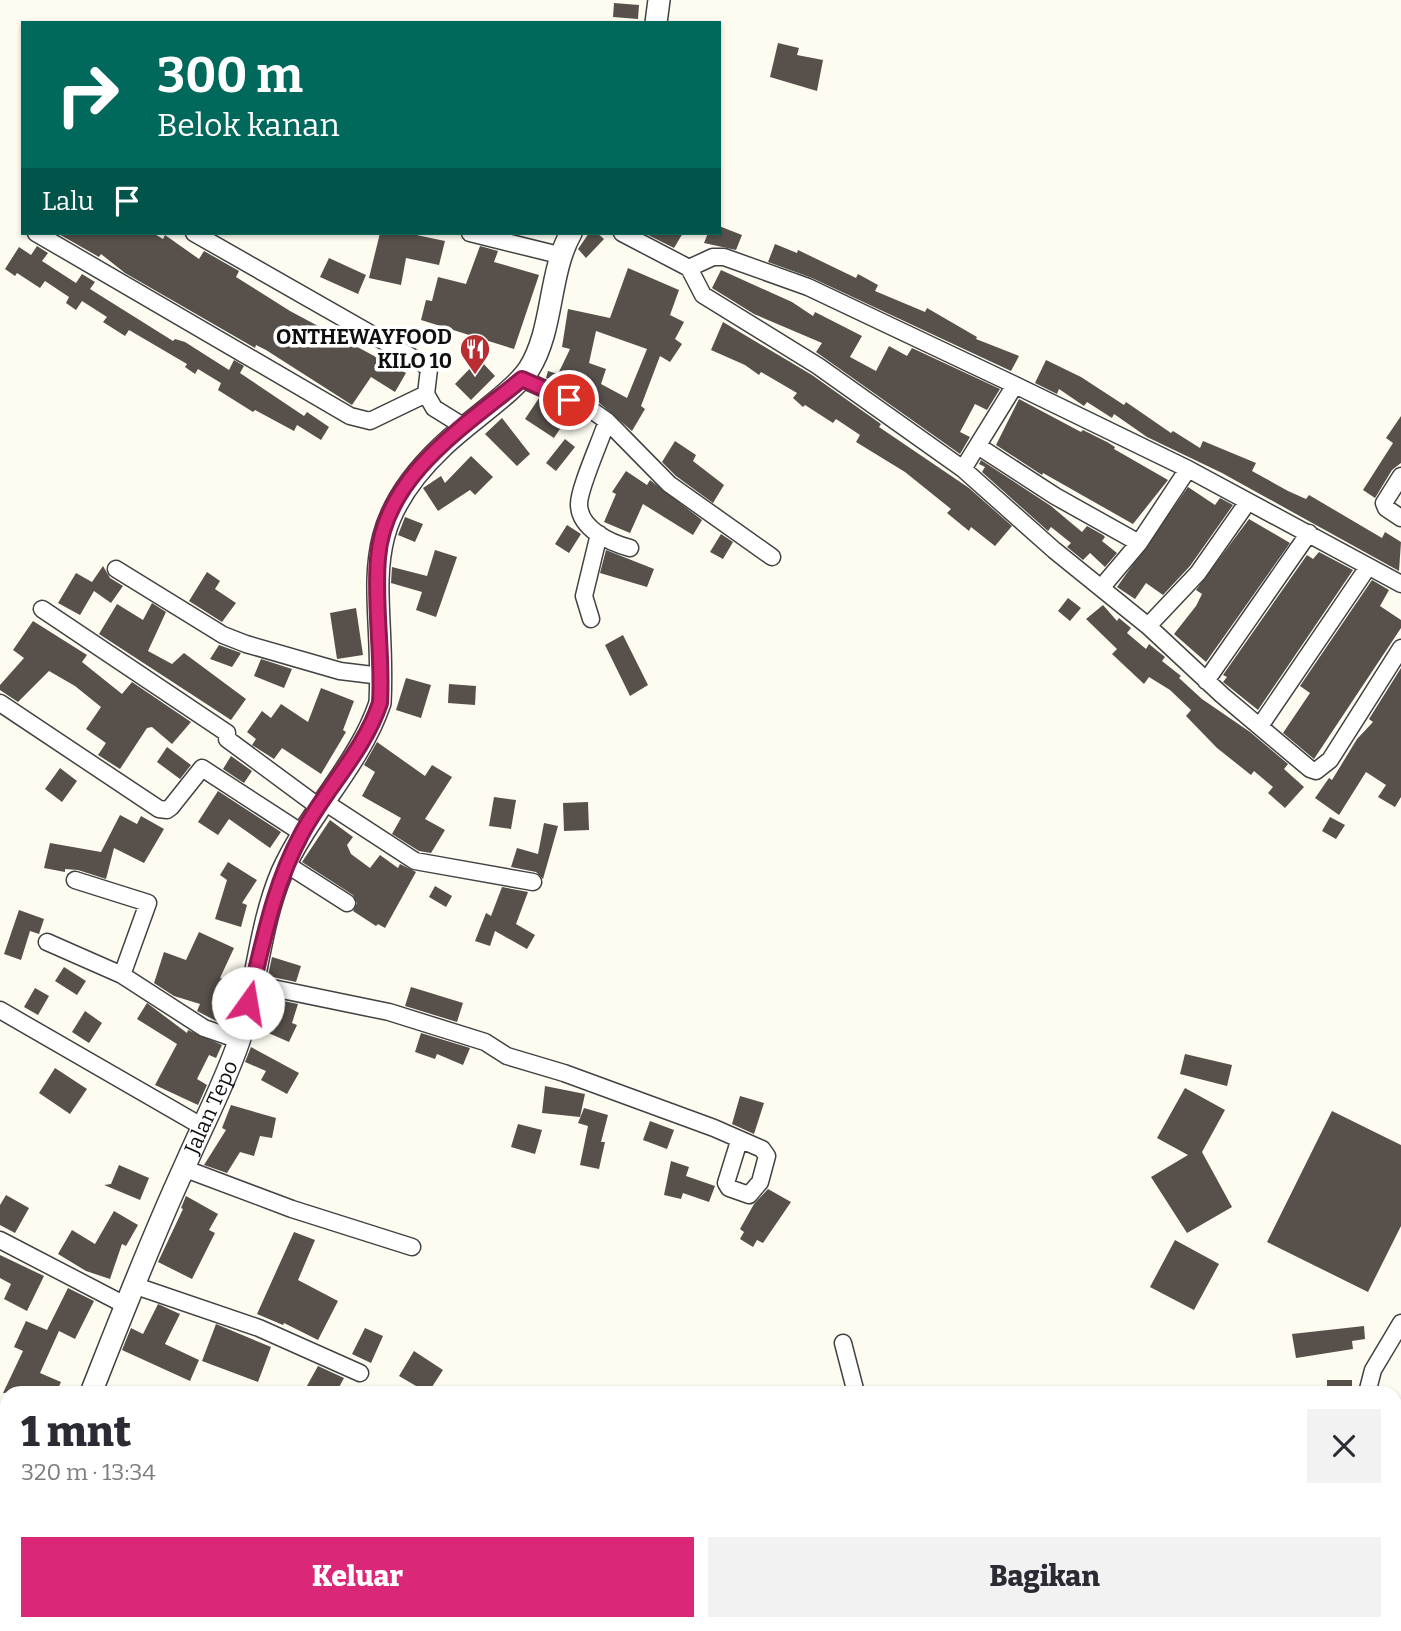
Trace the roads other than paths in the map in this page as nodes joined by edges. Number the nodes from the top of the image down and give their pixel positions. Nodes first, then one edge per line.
1 (659, 0) edge
2 (656, 21) edge
3 (39, 235) edge
4 (198, 235) edge
5 (478, 235) edge
6 (570, 235) edge
7 (626, 235) edge
8 (559, 254) junction
9 (689, 268) junction
10 (522, 379) junction
11 (1016, 385) junction
12 (426, 394) junction
13 (607, 421) junction
14 (463, 426) junction
15 (978, 446) junction
16 (963, 469) junction
17 (1188, 469) junction
18 (1401, 475) edge
19 (1247, 503) junction
20 (1401, 518) edge
21 (1309, 533) junction
22 (600, 534) junction
23 (1139, 543) junction
24 (630, 548) dead end
25 (772, 557) dead end
26 (1368, 567) junction
27 (116, 569) dead end
28 (1401, 584) edge
29 (1101, 588) junction
30 (42, 609) dead end
31 (591, 619) dead end
32 (1148, 626) junction
33 (1401, 648) edge
34 (381, 676) junction
35 (1206, 681) junction
36 (0, 703) edge
37 (1260, 726) junction
38 (321, 804) junction
39 (302, 833) junction
40 (286, 864) junction
41 (75, 880) dead end
42 (533, 882) dead end
43 (347, 903) dead end
44 (47, 942) dead end
45 (122, 975) junction
46 (253, 984) junction
47 (0, 1010) edge
48 (239, 1040) junction
49 (202, 1127) junction
50 (739, 1141) dead end
51 (183, 1168) junction
52 (0, 1240) edge
53 (412, 1247) dead end
54 (133, 1284) junction
55 (125, 1305) junction
56 (1401, 1323) edge
57 (843, 1343) dead end
58 (360, 1373) dead end
59 (94, 1386) edge
60 (854, 1386) edge
61 (1369, 1386) edge

1 - 2 street
3 - 12 street
4 - 12 street
5 - 8 street
6 - 8 street, Jalan Tepo
7 - 9 street
8 - 10 street, Jalan Tepo
9 - 11 street
9 - 16 street
10 - 13 street
10 - 14 street, Jalan Tepo
11 - 15 street
11 - 17 street
12 - 14 street
13 - 22 street
13 - 25 street
14 - 34 street, Jalan Tepo
15 - 16 street
15 - 23 street
16 - 29 street
17 - 19 street
17 - 23 street
18 - 20 street
19 - 21 street
19 - 32 street
21 - 26 street
21 - 35 street
22 - 24 street
22 - 31 street
23 - 29 street
26 - 28 street
26 - 37 street
27 - 34 street
29 - 32 street
30 - 38 street
32 - 35 street
33 - 37 street
34 - 38 street, Jalan Tepo
35 - 37 street
36 - 39 street
38 - 39 street, Jalan Tepo
38 - 42 street
39 - 40 street, Jalan Tepo
40 - 43 street
40 - 46 street, Jalan Tepo
41 - 45 street
44 - 45 street
45 - 48 street
46 - 48 street, Jalan Tepo
46 - 50 street
47 - 49 street
48 - 49 street, Jalan Tepo
49 - 51 street, Jalan Tepo
51 - 53 street
51 - 54 street, Jalan Tepo
52 - 55 street
54 - 55 street, Jalan Tepo
54 - 58 street
55 - 59 street, Jalan Tepo
56 - 61 street
57 - 60 street

